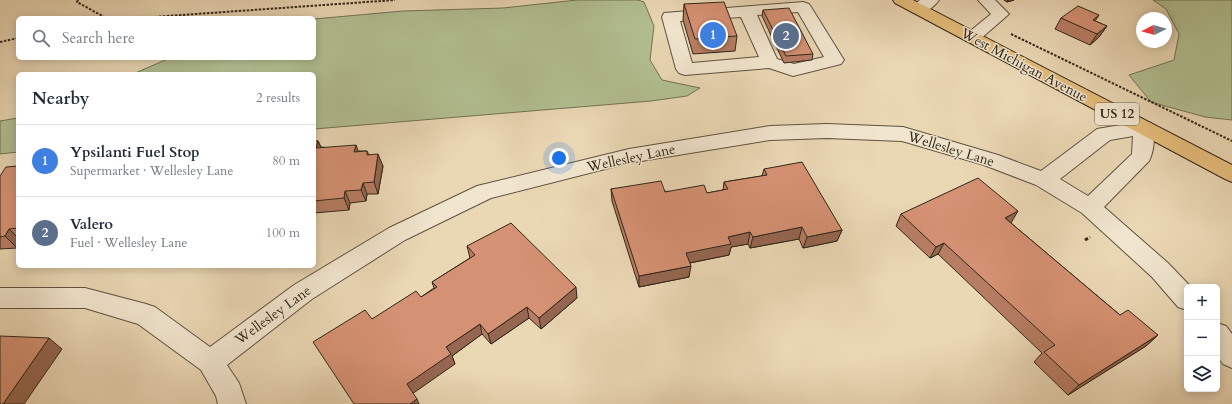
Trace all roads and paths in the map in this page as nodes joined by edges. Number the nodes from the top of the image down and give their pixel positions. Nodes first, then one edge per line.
1 (78, 0) edge
2 (395, 0) edge
3 (901, 0) edge
4 (986, 0) edge
5 (924, 4) edge
6 (747, 11) junction
7 (102, 16) edge
8 (167, 16) edge
9 (989, 23) junction
10 (972, 37) junction
11 (16, 38) edge
12 (0, 42) edge
13 (770, 62) junction
14 (1144, 128) junction
15 (1232, 141) edge
16 (1232, 174) edge
17 (1044, 180) junction
18 (1090, 207) junction
19 (1184, 297) edge
20 (0, 298) edge
21 (1220, 338) edge
22 (1232, 356) edge
23 (210, 362) junction
24 (232, 404) edge

1 - 7 path
2 - 8 path
3 - 5 highway, West Michigan Avenue / US 12
4 - 9 street
5 - 10 highway, West Michigan Avenue / US 12
6 - 13 street
6 - 13 street
6 - 13 street
9 - 10 street
9 - 15 path
10 - 14 highway, West Michigan Avenue / US 12
11 - 12 path
14 - 16 highway, West Michigan Avenue / US 12
14 - 17 street
14 - 18 street
17 - 18 street, Wellesley Lane
17 - 23 street, Wellesley Lane
18 - 19 street, Wellesley Lane
20 - 23 street
21 - 22 street
23 - 24 street

